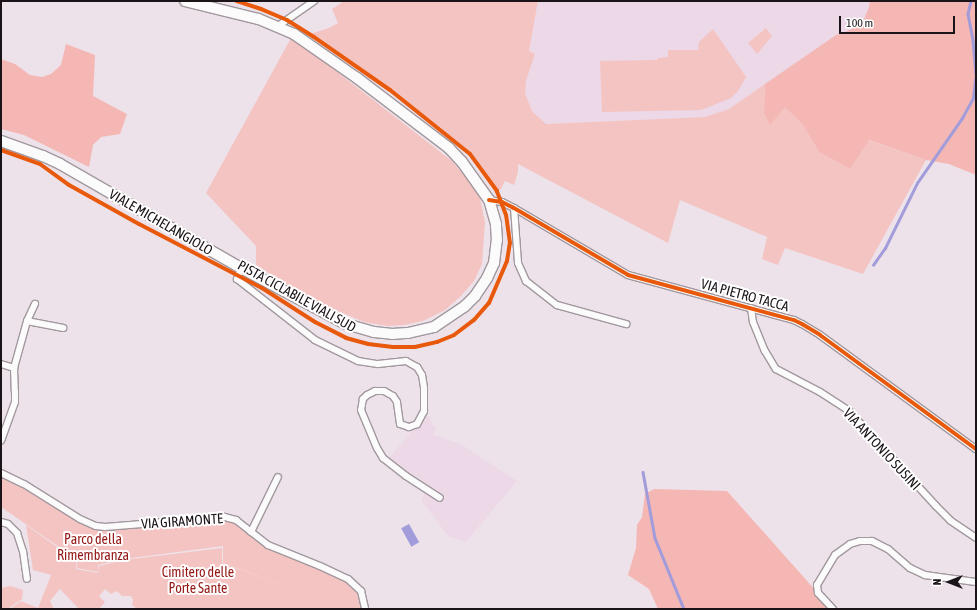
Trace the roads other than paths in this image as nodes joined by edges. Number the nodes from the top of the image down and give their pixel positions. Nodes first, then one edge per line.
1 (185, 1) edge
2 (314, 1) edge
3 (278, 26) junction
4 (1, 141) edge
5 (489, 200) junction
6 (514, 208) junction
7 (242, 268) junction
8 (35, 304) dead end
9 (751, 308) junction
10 (27, 321) junction
11 (626, 324) dead end
12 (63, 328) dead end
13 (1, 364) edge
14 (14, 368) junction
15 (1, 441) edge
16 (976, 449) edge
17 (1, 473) edge
18 (278, 477) dead end
19 (440, 498) dead end
20 (1, 522) edge
21 (251, 532) junction
22 (976, 538) edge
23 (27, 579) dead end
24 (976, 582) edge
25 (365, 609) edge
26 (834, 609) edge

1 - 3 main road, VIALE MICHELANGIOLO
2 - 3 street
3 - 5 main road, VIALE MICHELANGIOLO
4 - 7 main road, VIALE MICHELANGIOLO
5 - 6 street, VIA PIETRO TACCA
5 - 7 main road, VIALE MICHELANGIOLO
6 - 9 street, VIA PIETRO TACCA
6 - 11 street
7 - 19 street
8 - 10 street
9 - 16 street, VIA PIETRO TACCA
9 - 22 street, VIA ANTONIO SUSINI
10 - 12 street
10 - 14 street
13 - 14 street
14 - 15 street
17 - 21 street, VIA GIRAMONTE
18 - 21 street
20 - 23 street
21 - 25 street, VIA GIRAMONTE
24 - 26 street

